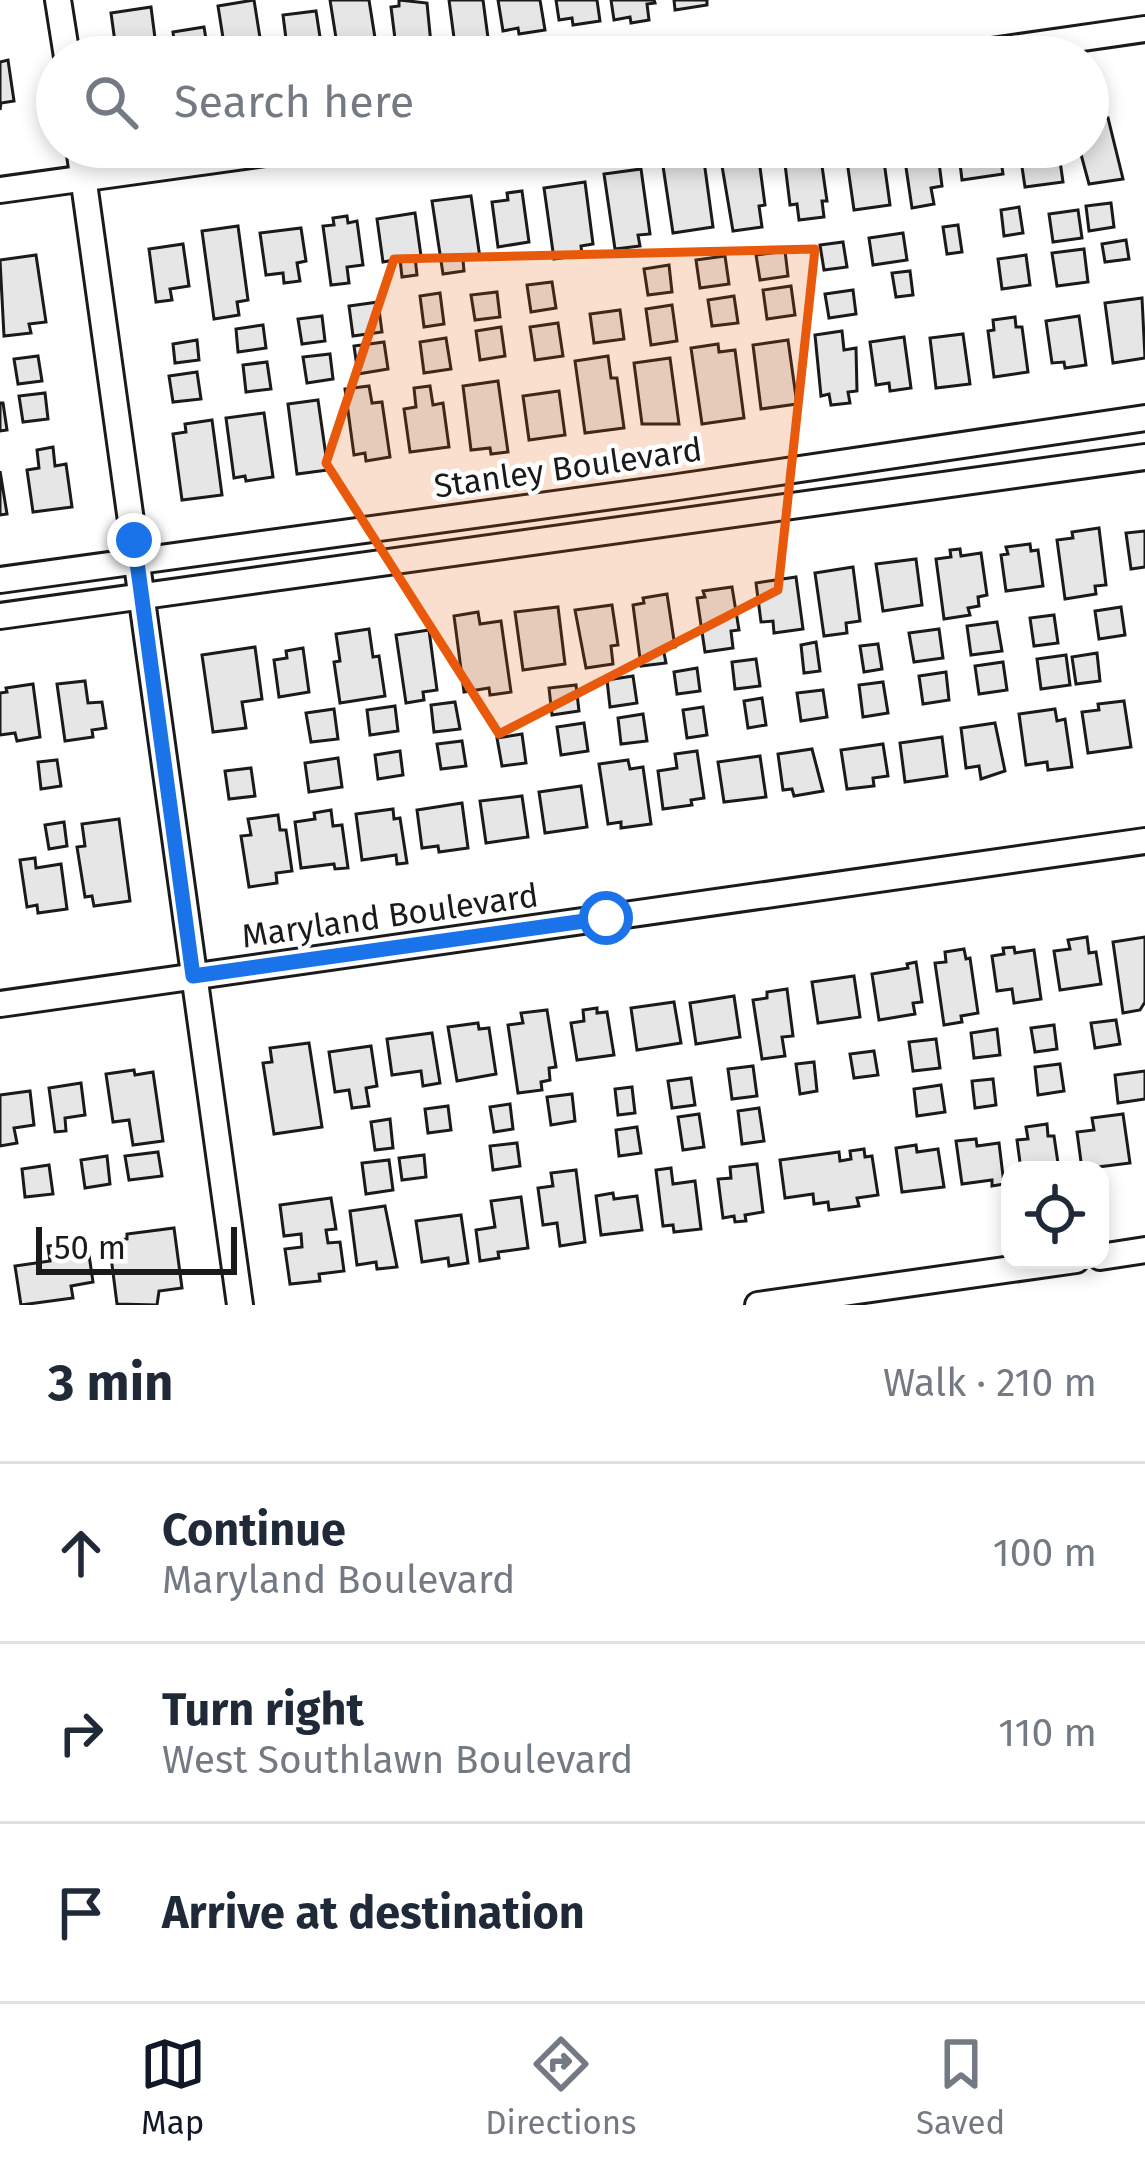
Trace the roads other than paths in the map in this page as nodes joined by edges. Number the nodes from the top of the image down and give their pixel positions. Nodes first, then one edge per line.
1 (58, 0) edge
2 (1145, 29) edge
3 (64, 36) edge
4 (1096, 36) edge
5 (82, 168) edge
6 (156, 168) edge
7 (83, 178) junction
8 (0, 190) edge
9 (1145, 418) edge
10 (1145, 457) edge
11 (671, 488) junction
12 (676, 522) junction
13 (137, 561) junction
14 (0, 580) edge
15 (142, 597) junction
16 (0, 616) edge
17 (1145, 842) edge
18 (193, 976) junction
19 (0, 1004) edge
20 (1145, 1250) edge
21 (1109, 1256) edge
22 (1012, 1269) edge
23 (240, 1305) edge
24 (758, 1305) edge

1 - 3 street
2 - 4 street
5 - 7 street
6 - 7 street
7 - 8 street
7 - 13 street
9 - 11 street, Stanley Boulevard
10 - 12 street, Stanley Boulevard
11 - 12 street
11 - 13 street, Stanley Boulevard
12 - 15 street, Stanley Boulevard
13 - 14 street, Stanley Boulevard
13 - 15 street
15 - 16 street, Stanley Boulevard
15 - 18 street
17 - 18 street, Maryland Boulevard
18 - 19 street, Maryland Boulevard
18 - 23 street
20 - 21 street
22 - 24 street

